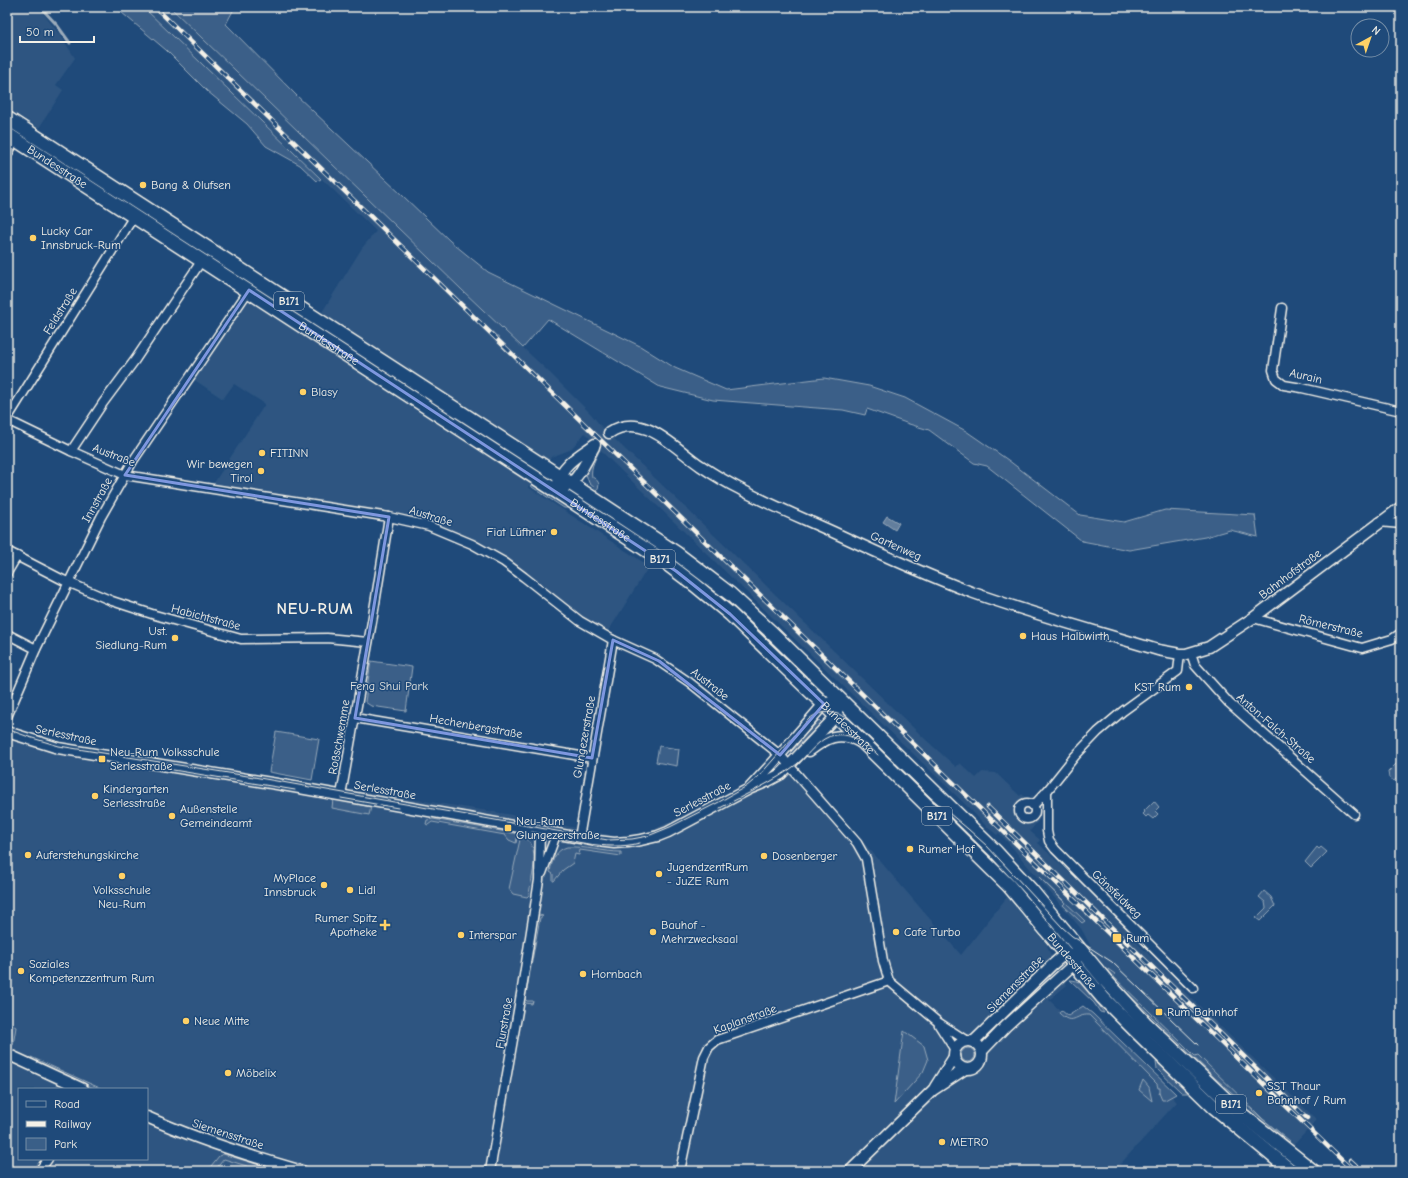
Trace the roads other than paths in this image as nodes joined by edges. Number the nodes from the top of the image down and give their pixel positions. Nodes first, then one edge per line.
1 (7, 118) edge
2 (12, 136) edge
3 (7, 155) edge
4 (134, 216) junction
5 (202, 260) junction
6 (248, 290) junction
7 (1282, 308) dead end
8 (1401, 411) edge
9 (7, 419) edge
10 (609, 433) tunnel mouth
11 (71, 451) junction
12 (125, 475) junction
13 (559, 476) junction
14 (571, 484) junction
15 (556, 492) junction
16 (1401, 507) edge
17 (389, 517) junction
18 (1380, 522) junction
19 (1401, 524) edge
20 (7, 551) edge
21 (17, 556) junction
22 (7, 573) edge
23 (68, 582) junction
24 (1253, 618) junction
25 (1401, 633) edge
26 (7, 634) edge
27 (613, 640) junction
28 (368, 642) junction
29 (36, 649) junction
30 (1191, 653) junction
31 (1180, 654) junction
32 (840, 699) junction
33 (824, 704) junction
34 (836, 716) junction
35 (7, 717) edge
36 (355, 718) junction
37 (7, 732) edge
38 (865, 745) junction
39 (780, 755) junction
40 (592, 758) junction
41 (790, 766) junction
42 (748, 789) junction
43 (1047, 791) junction
44 (341, 795) junction
45 (1033, 806) dead end
46 (1354, 814) dead end
47 (540, 831) junction
48 (556, 834) junction
49 (579, 838) junction
50 (539, 880) junction
51 (1068, 935) junction
52 (1073, 958) junction
53 (889, 981) junction
54 (1110, 985) junction
55 (1192, 988) dead end
56 (938, 1022) junction
57 (970, 1042) junction
58 (982, 1051) junction
59 (7, 1054) edge
60 (955, 1054) junction
61 (965, 1069) junction
62 (82, 1088) edge
63 (933, 1090) junction
64 (148, 1117) edge
65 (47, 1160) edge
66 (38, 1171) edge
67 (302, 1171) edge
68 (490, 1171) edge
69 (680, 1171) edge
70 (850, 1171) edge
71 (1291, 1171) edge
72 (1312, 1171) edge

1 - 13 main road, Bundesstraße / B171
2 - 3 street
2 - 4 main road, Bundesstraße / B171
4 - 5 main road, Bundesstraße / B171
4 - 9 street, Feldstraße
5 - 6 main road, Bundesstraße / B171
5 - 11 street
6 - 12 street, Innstraße
6 - 15 main road, Bundesstraße / B171
7 - 8 street, Aurain
9 - 11 street, Austraße
10 - 31 street, Gartenweg
11 - 12 street, Austraße
12 - 17 street, Austraße
12 - 23 street, Innstraße
13 - 14 main road, Bundesstraße / B171
13 - 14 street
13 - 15 street
14 - 15 street
14 - 32 main road, Bundesstraße / B171
15 - 33 main road, Bundesstraße / B171
16 - 18 street, Bahnhofstraße
17 - 27 street, Austraße
17 - 28 street, Roßschwemme
18 - 19 street
18 - 24 street, Bahnhofstraße
20 - 21 street, Habichtstraße
21 - 22 street
21 - 23 street, Habichtstraße
23 - 28 street, Habichtstraße
23 - 29 street, Innstraße
24 - 25 street, Römerstraße
24 - 30 street, Bahnhofstraße
26 - 29 street
27 - 39 street, Austraße
27 - 40 street, Glungezerstraße
28 - 36 street, Roßschwemme
29 - 35 street, Innstraße
30 - 31 street, Gartenweg
30 - 46 street, Anton-Falch-Straße
31 - 43 street
32 - 33 street
32 - 34 street, Serlesstraße
32 - 51 main road, Bundesstraße / B171
33 - 34 main road, Bundesstraße / B171
33 - 39 street, Serlesstraße
34 - 38 main road, Bundesstraße / B171
34 - 41 street, Serlesstraße
36 - 40 street, Hechenbergstraße
36 - 44 street, Roßschwemme
37 - 44 street, Serlesstraße
38 - 41 street, Serlesstraße
38 - 52 main road, Bundesstraße / B171
39 - 41 street, Austraße
39 - 42 street, Serlesstraße
40 - 49 street, Glungezerstraße
41 - 42 street, Serlesstraße
41 - 53 street
42 - 49 street, Serlesstraße
43 - 45 street
43 - 55 street, Gänsfeldweg
44 - 47 street, Serlesstraße
47 - 48 street, Serlesstraße
47 - 50 street, Flurstraße
48 - 49 street, Serlesstraße
48 - 50 street, Flurstraße
50 - 68 street, Flurstraße
51 - 52 street
51 - 54 main road, Bundesstraße / B171
52 - 54 street
52 - 57 street, Siemensstraße
52 - 58 street, Siemensstraße
52 - 71 main road, Bundesstraße / B171
53 - 56 street
53 - 69 street, Kaplanstraße
54 - 72 main road, B171
56 - 57 street
56 - 60 street
57 - 58 street
57 - 60 street
58 - 61 street
59 - 62 street
60 - 61 street
60 - 63 street
61 - 63 street
63 - 70 street
64 - 67 street, Siemensstraße
65 - 66 street

